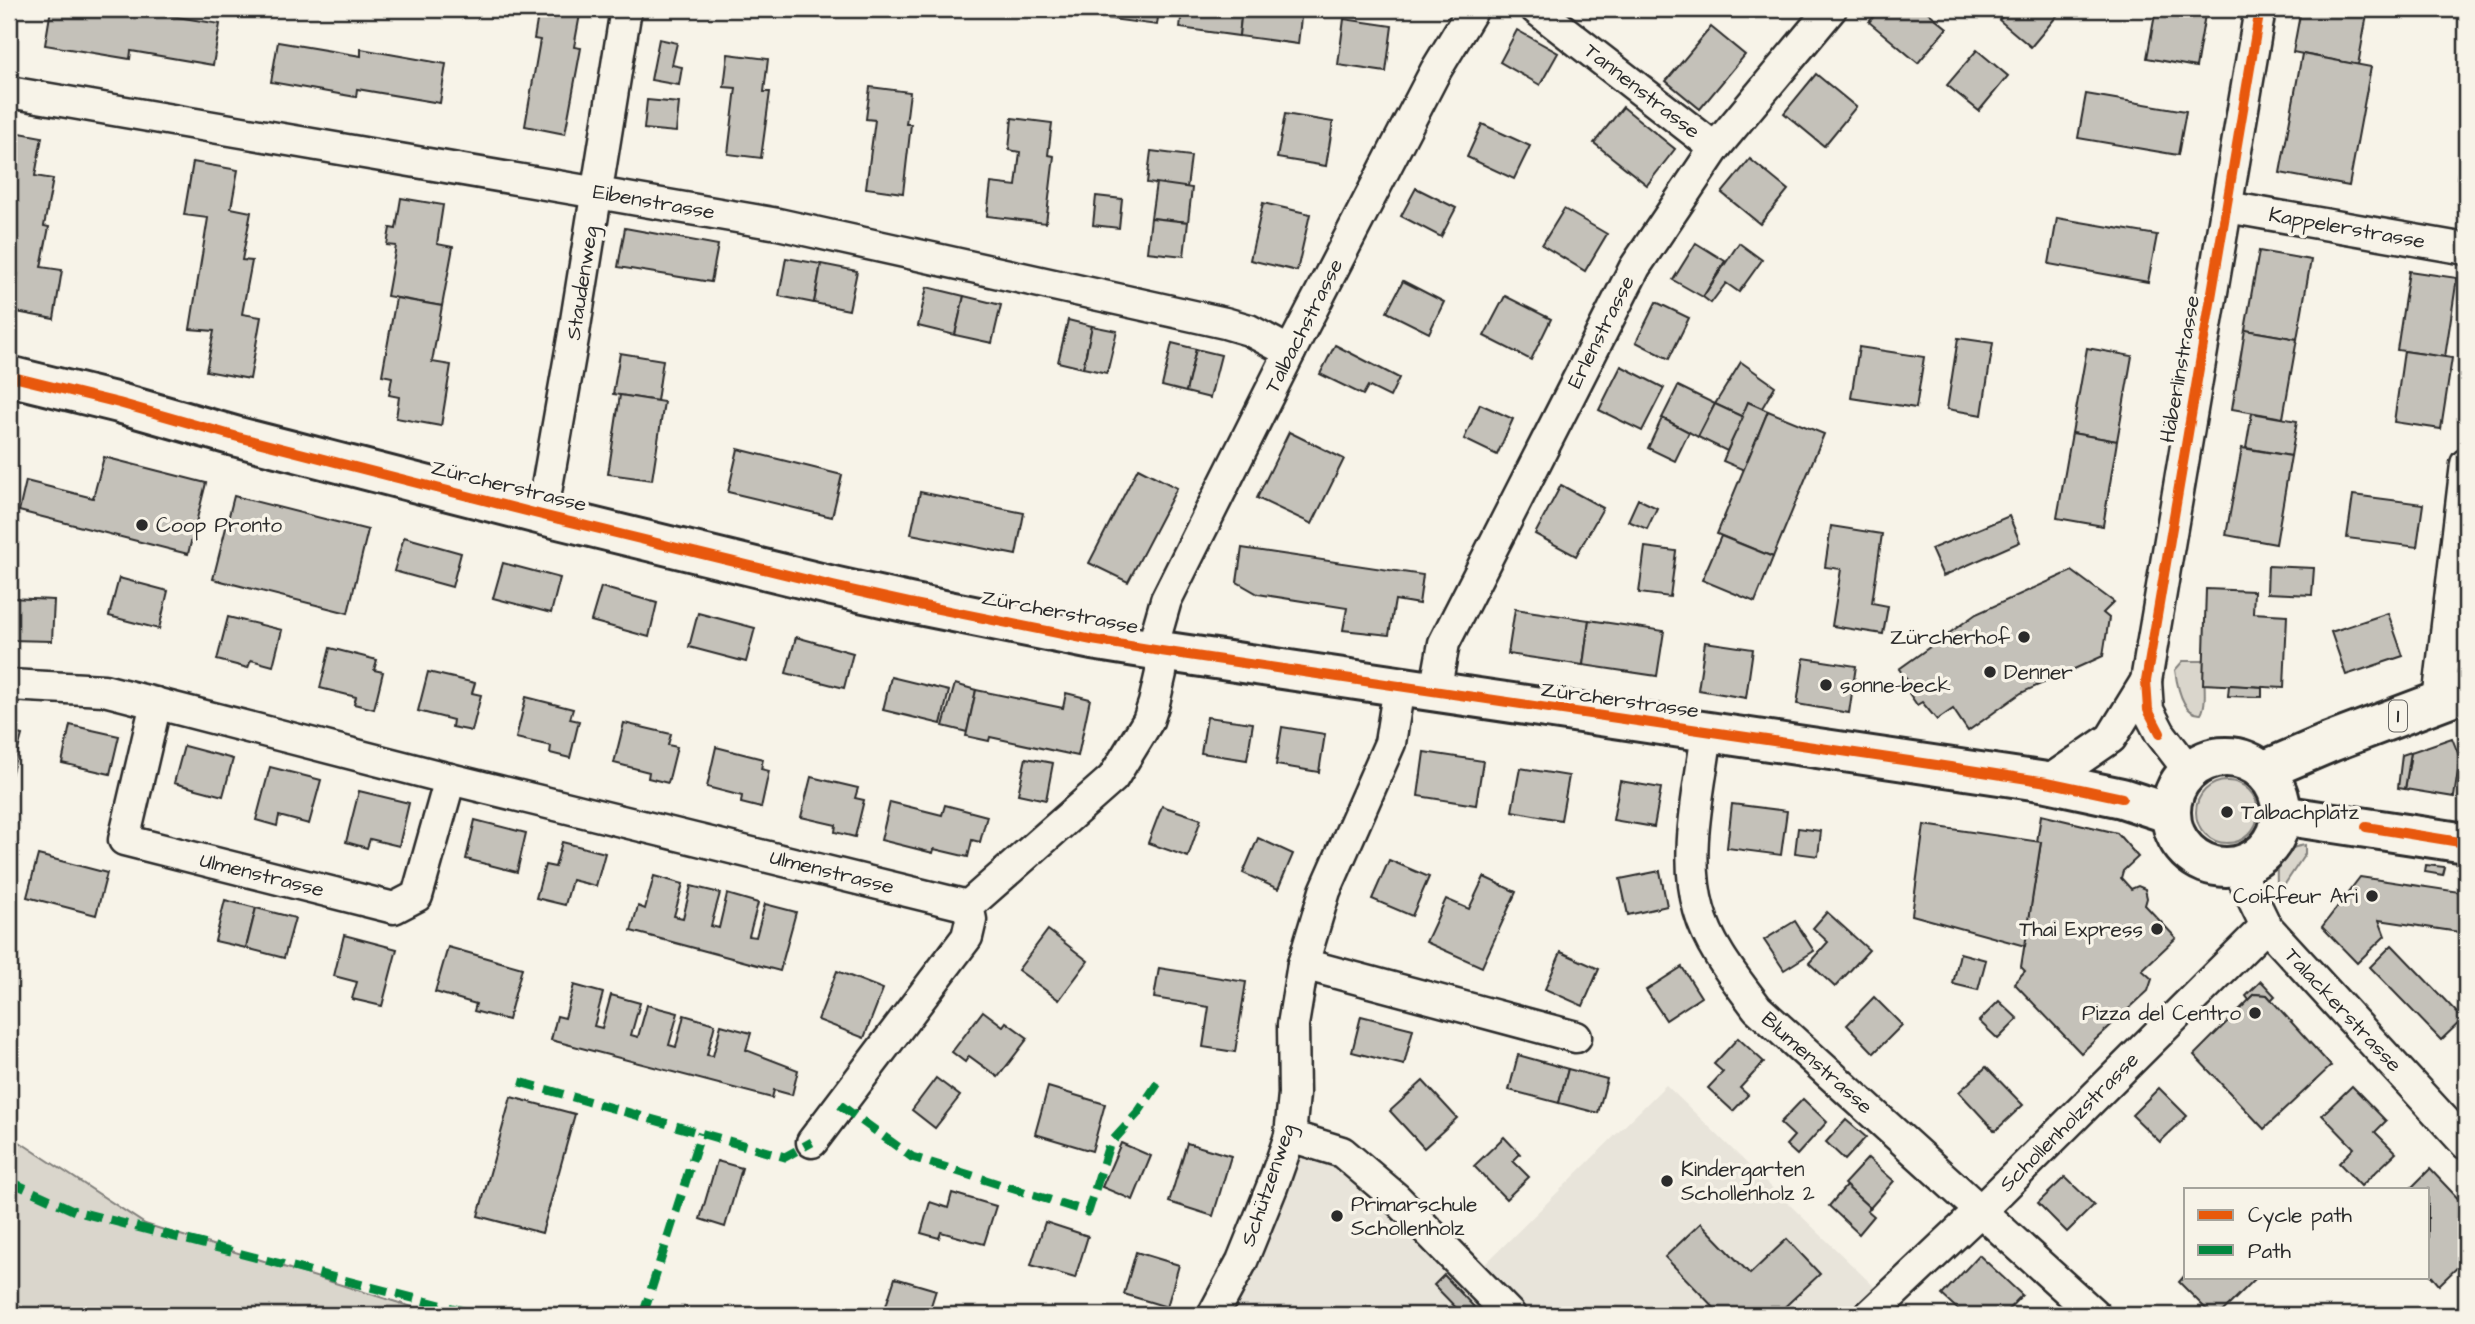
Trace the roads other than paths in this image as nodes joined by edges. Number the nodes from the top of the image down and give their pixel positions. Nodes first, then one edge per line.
1 (626, 9) edge
2 (1536, 9) edge
3 (1831, 9) edge
4 (2260, 9) edge
5 (1465, 12) edge
6 (9, 92) edge
7 (1715, 148) junction
8 (596, 192) junction
9 (2227, 207) junction
10 (2466, 249) edge
11 (1290, 352) junction
12 (9, 376) edge
13 (2466, 464) edge
14 (542, 515) junction
15 (1161, 651) junction
16 (2146, 681) junction
17 (9, 685) edge
18 (1417, 689) junction
19 (2452, 696) edge
20 (156, 702) junction
21 (1707, 732) junction
22 (2189, 771) junction
23 (2263, 771) junction
24 (450, 779) junction
25 (2047, 782) junction
26 (2171, 814) junction
27 (2281, 816) junction
28 (2466, 843) edge
29 (2237, 866) junction
30 (968, 906) junction
31 (2266, 926) junction
32 (1303, 964) junction
33 (1576, 1037) dead end
34 (1290, 1136) junction
35 (812, 1142) dead end
36 (2466, 1144) edge
37 (1981, 1210) junction
38 (1213, 1315) edge
39 (1510, 1315) edge
40 (1870, 1315) edge
41 (2095, 1315) edge

1 - 8 street, Staudenweg
2 - 7 street, Tannenstrasse
3 - 7 street, Erlenstrasse
4 - 9 street, Häberlinstrasse
5 - 11 street, Talbachstrasse
6 - 8 street, Eibenstrasse
7 - 18 street, Erlenstrasse
8 - 11 street, Eibenstrasse
8 - 14 street, Staudenweg
9 - 10 street, Kappelerstrasse
9 - 16 street, Häberlinstrasse
11 - 15 street, Talbachstrasse
12 - 14 main road, Zürcherstrasse
13 - 19 street
14 - 15 main road, Zürcherstrasse
15 - 18 main road, Zürcherstrasse
15 - 30 street
16 - 22 street, Häberlinstrasse
16 - 25 street, Häberlinstrasse
17 - 20 street, Ulmenstrasse
18 - 21 main road, Zürcherstrasse
18 - 32 street, Schützenweg
19 - 23 main road, 1
20 - 24 street, Ulmenstrasse
20 - 24 street, Ulmenstrasse
21 - 25 main road, Zürcherstrasse
21 - 37 street, Blumenstrasse
22 - 23 main road
22 - 26 main road
23 - 27 main road
24 - 30 street, Ulmenstrasse
25 - 26 main road, Zürcherstrasse
26 - 29 main road
27 - 28 main road
27 - 29 main road
29 - 31 street, Talackerstrasse
30 - 35 street
31 - 36 street, Talackerstrasse
31 - 37 street, Schollenholzstrasse
32 - 33 street
32 - 34 street, Schützenweg
34 - 38 street, Schützenweg
34 - 39 street
37 - 40 street, Schollenholzstrasse
37 - 41 street, Blumenstrasse

